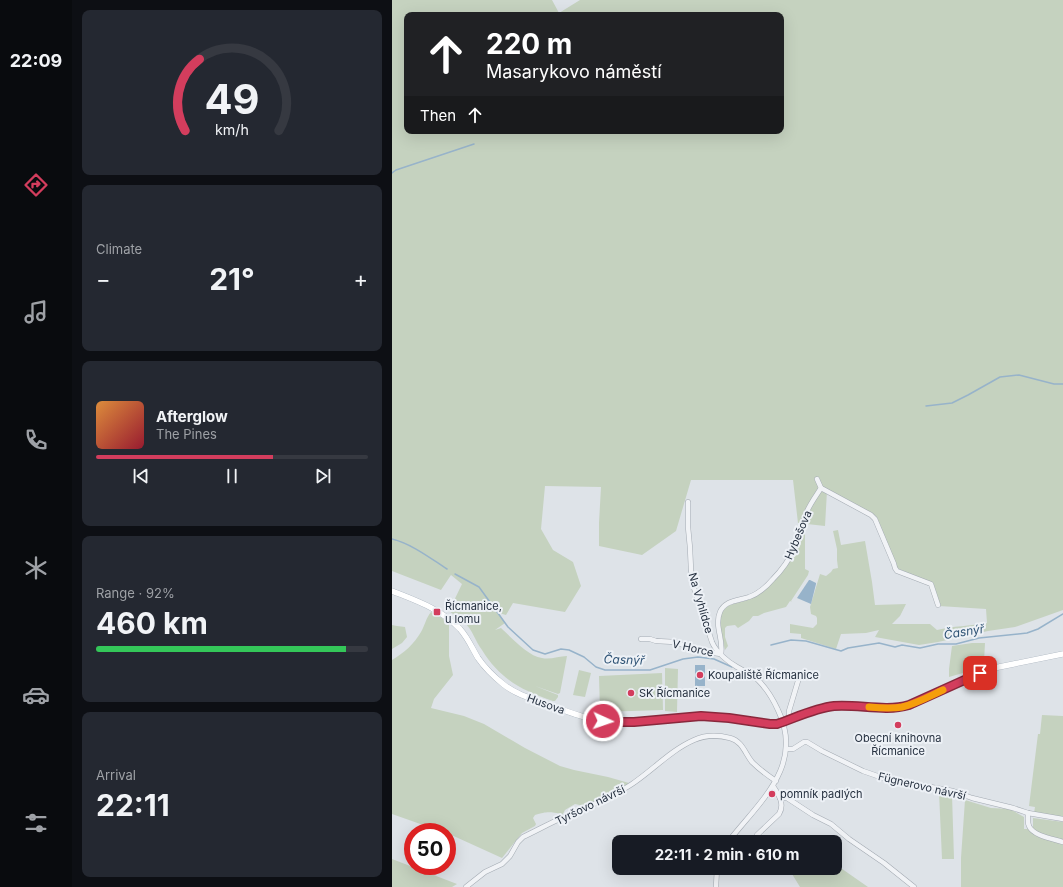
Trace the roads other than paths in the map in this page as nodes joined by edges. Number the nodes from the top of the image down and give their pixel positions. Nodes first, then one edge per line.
1 (817, 479) dead end
2 (821, 488) junction
3 (688, 502) dead end
4 (392, 591) edge
5 (938, 605) dead end
6 (641, 639) dead end
7 (721, 654) junction
8 (1063, 654) edge
9 (798, 681) dead end
10 (786, 721) junction
11 (787, 749) junction
12 (776, 781) junction
13 (773, 786) junction
14 (780, 798) junction
15 (1028, 813) junction
16 (1063, 819) edge
17 (734, 835) edge
18 (757, 835) edge
19 (1063, 842) edge
20 (717, 875) edge
21 (466, 887) edge
22 (716, 887) edge
23 (914, 887) edge

1 - 2 street
2 - 5 street
2 - 7 street, Hybešova
3 - 7 street, Na Vyhlídce
4 - 10 main road, Husova
6 - 7 street, V Horce
7 - 10 street, Na Vyhlídce
8 - 10 main road, Husova
9 - 10 street
10 - 11 street
11 - 12 street
11 - 15 street, Fügnerovo návrší
12 - 13 street
12 - 21 street, Tyršovo návrší
13 - 14 street
13 - 17 street
14 - 18 street
14 - 23 street
15 - 16 street, Fügnerovo návrší
15 - 19 street
20 - 22 street

